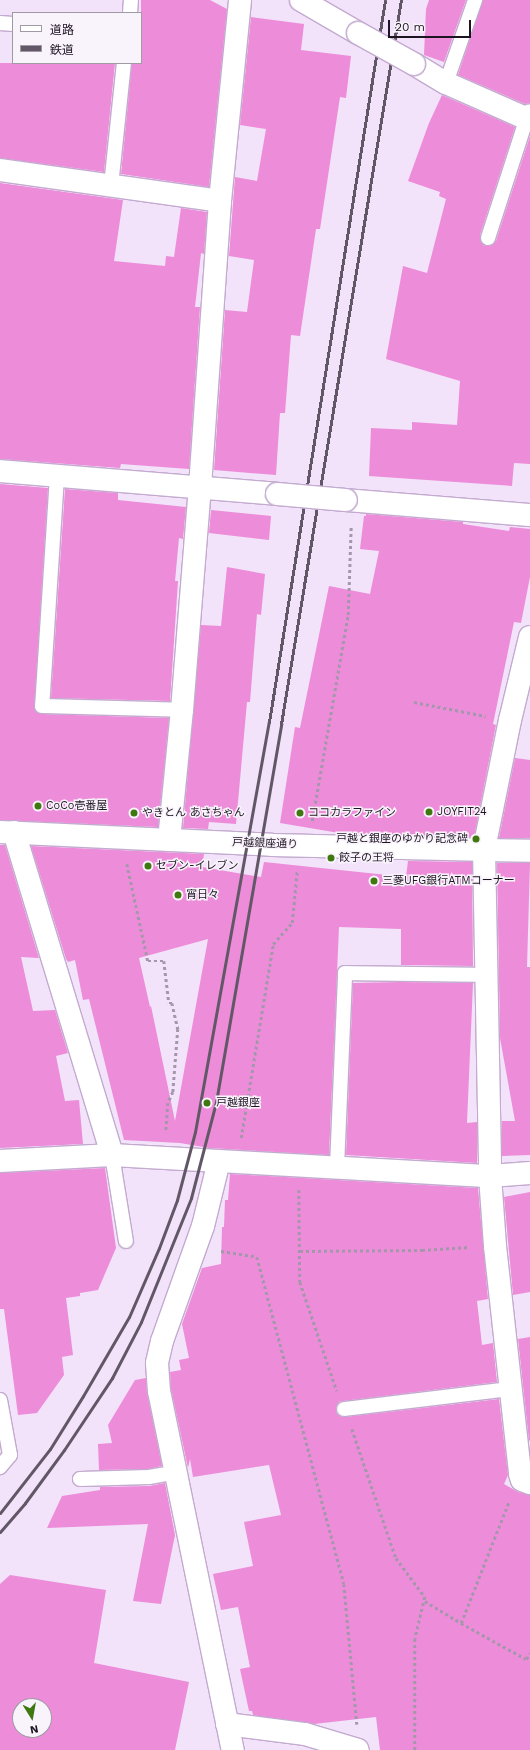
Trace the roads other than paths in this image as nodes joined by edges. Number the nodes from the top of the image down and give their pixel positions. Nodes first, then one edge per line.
1 (131, 0) edge
2 (240, 0) edge
3 (301, 0) edge
4 (475, 0) edge
5 (130, 12) edge
6 (0, 23) edge
7 (12, 24) edge
8 (124, 64) edge
9 (446, 83) junction
10 (529, 116) edge
11 (0, 170) edge
12 (111, 186) junction
13 (220, 200) junction
14 (488, 238) dead end
15 (0, 471) edge
16 (57, 476) junction
17 (200, 487) junction
18 (530, 515) edge
19 (530, 636) edge
20 (182, 710) junction
21 (7, 832) edge
22 (169, 840) junction
23 (484, 849) junction
24 (530, 851) edge
25 (486, 975) junction
26 (112, 1155) junction
27 (0, 1161) edge
28 (228, 1161) junction
29 (337, 1167) junction
30 (530, 1173) edge
31 (490, 1176) junction
32 (126, 1241) dead end
33 (509, 1389) junction
34 (0, 1400) edge
35 (344, 1409) dead end
36 (0, 1467) edge
37 (176, 1472) junction
38 (80, 1479) dead end
39 (525, 1479) edge
40 (227, 1724) junction
41 (233, 1750) edge
42 (358, 1750) edge

1 - 5 lane
2 - 13 street
3 - 9 street, bridge
4 - 9 lane
6 - 7 lane
8 - 12 lane
9 - 10 street
10 - 14 lane
11 - 12 street
12 - 13 street
13 - 17 street
15 - 16 street
16 - 17 street
16 - 20 lane
17 - 18 street, bridge
17 - 20 street
19 - 23 street
20 - 22 street
21 - 22 street, 戸越銀座通り
21 - 26 street
22 - 23 street, 戸越銀座通り
23 - 24 street, 戸越銀座通り
23 - 25 street
25 - 29 lane
25 - 31 street
26 - 27 street
26 - 28 street
26 - 32 lane
28 - 29 street
28 - 37 street
29 - 31 street
30 - 31 street
31 - 33 street
33 - 35 lane
33 - 39 street
34 - 36 lane
37 - 38 lane
37 - 40 street
40 - 41 street
40 - 42 street

